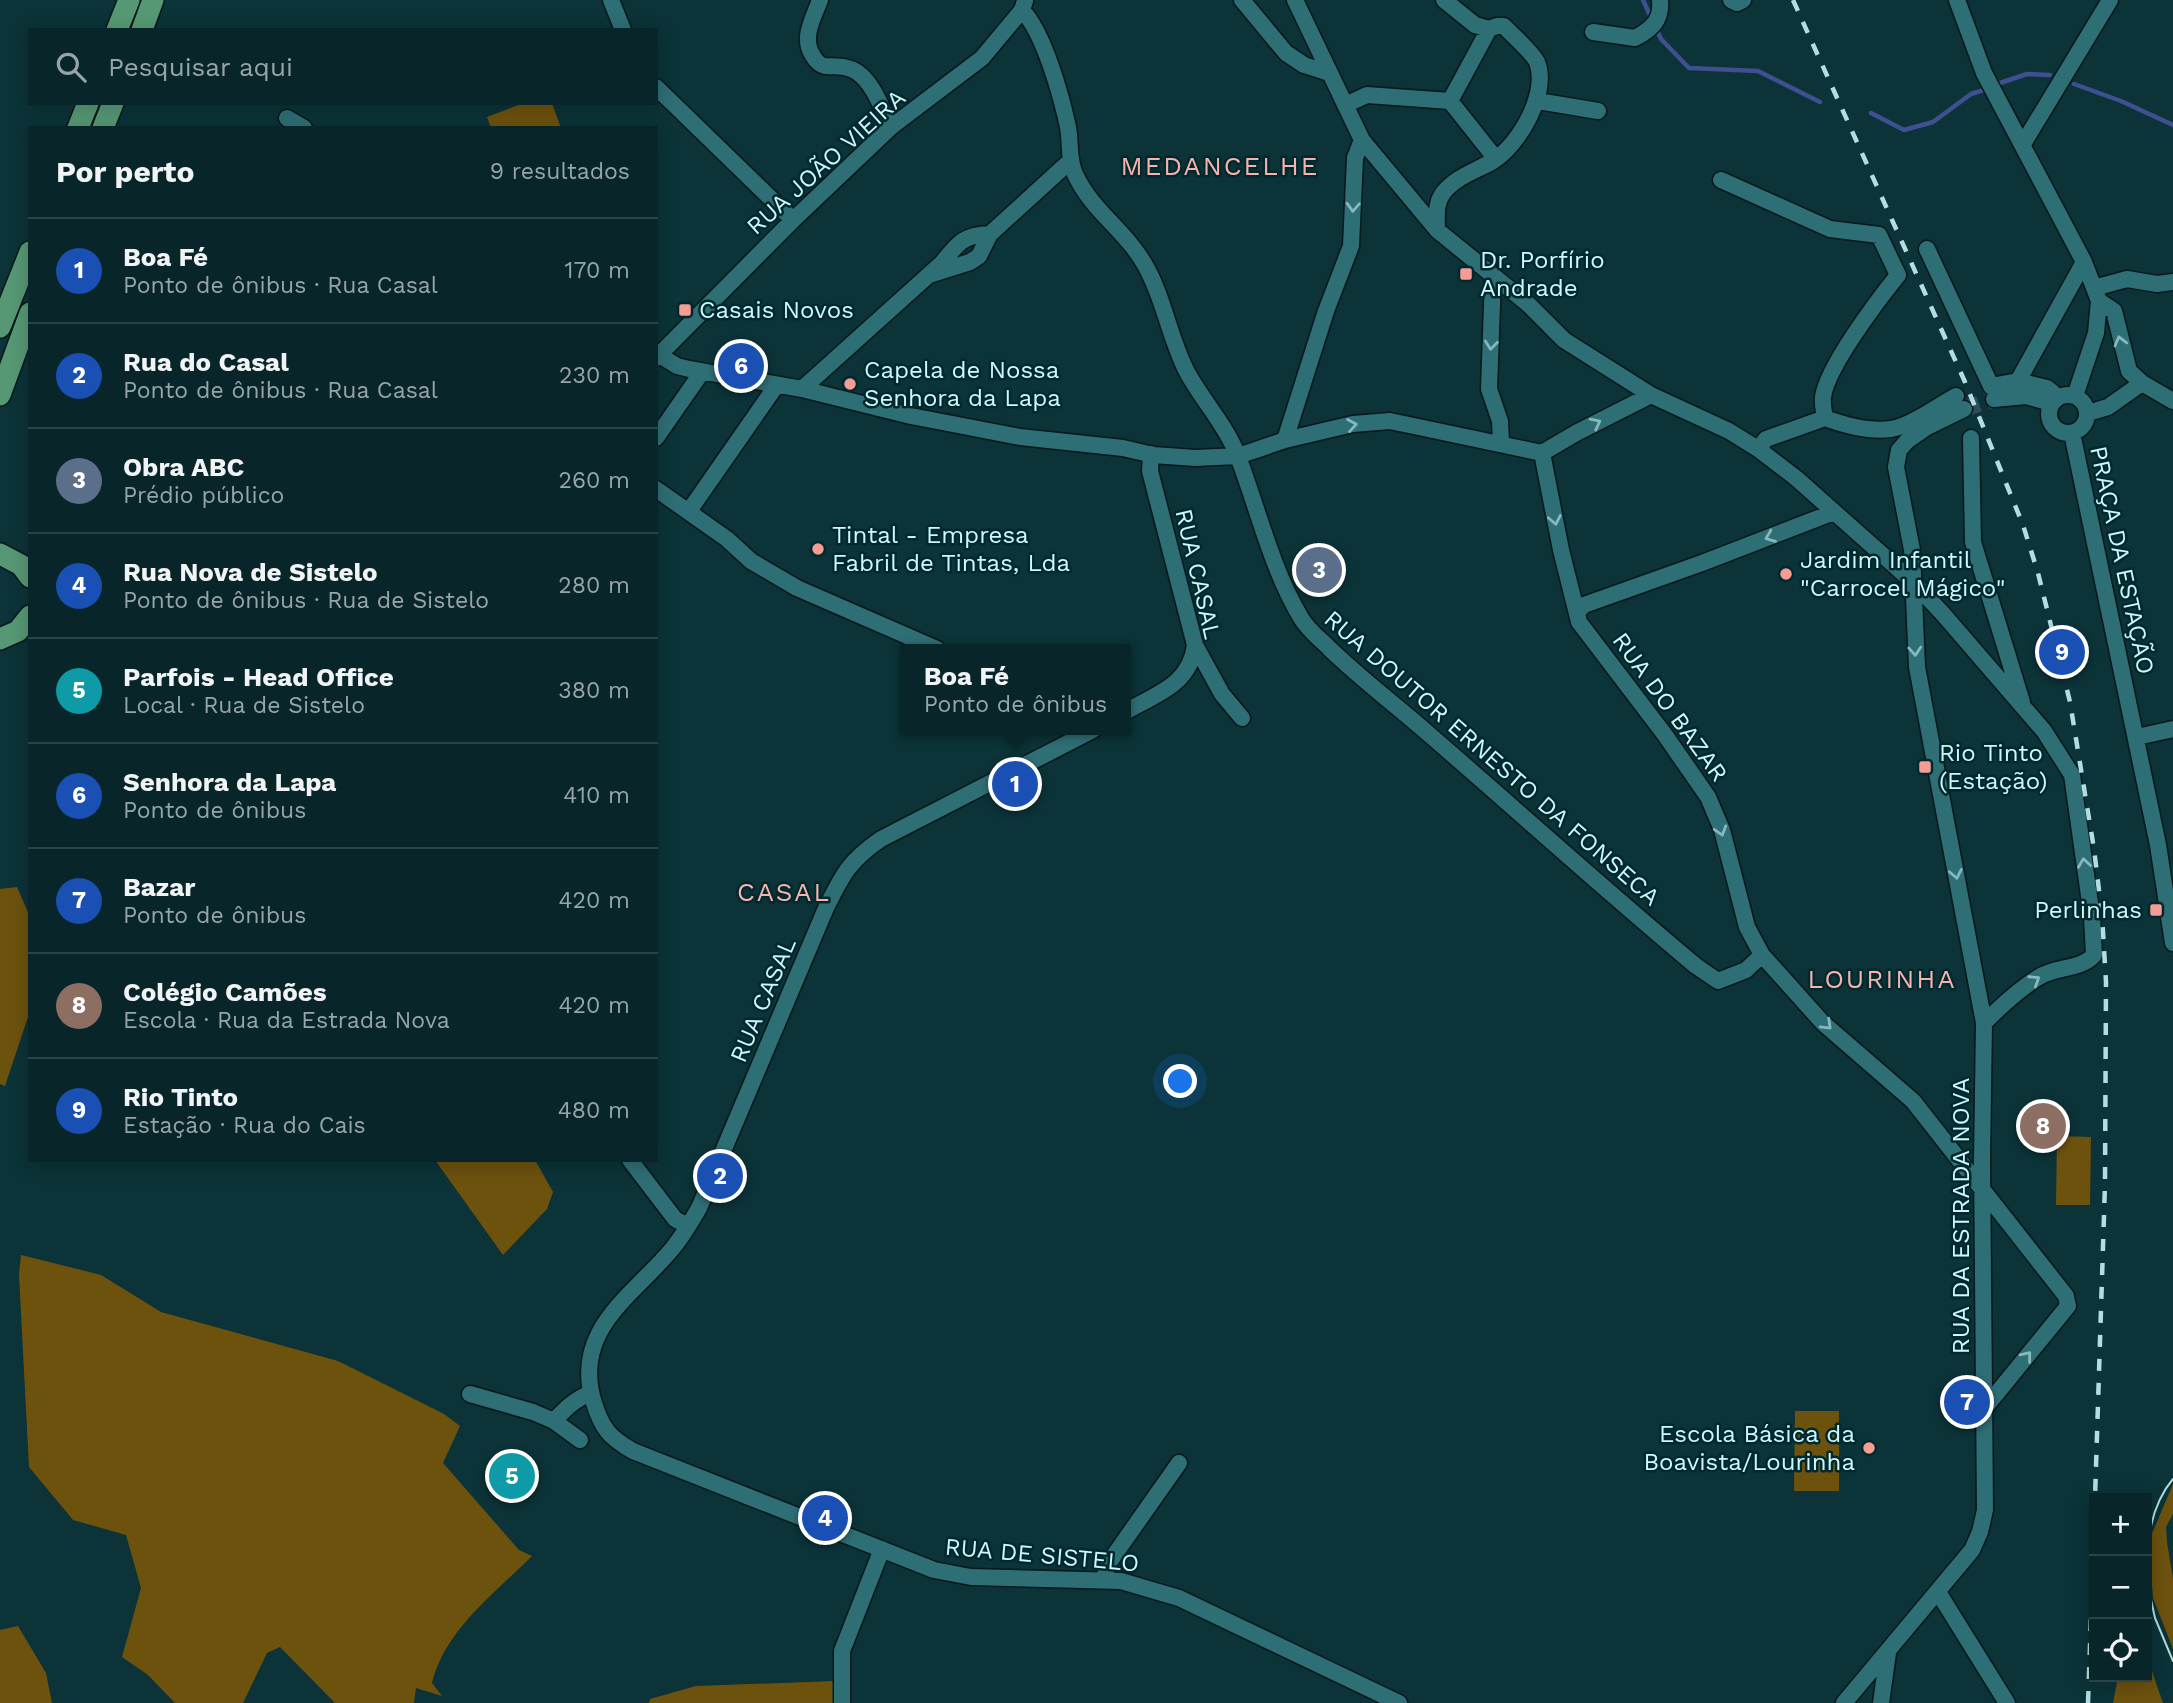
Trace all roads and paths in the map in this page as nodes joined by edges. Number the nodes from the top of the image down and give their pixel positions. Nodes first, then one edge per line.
1 (129, 0) edge
2 (153, 0) edge
3 (611, 0) edge
4 (820, 0) edge
5 (1242, 0) edge
6 (1295, 0) edge
7 (1444, 0) edge
8 (1660, 0) edge
9 (1731, 0) edge
10 (1743, 0) edge
11 (1957, 0) edge
12 (2110, 0) edge
13 (1024, 5) edge
14 (118, 28) edge
15 (143, 28) edge
16 (622, 28) edge
17 (1489, 29) junction
18 (1592, 32) dead end
19 (1329, 73) junction
20 (658, 89) edge
21 (1450, 101) junction
22 (1538, 101) junction
23 (87, 105) edge
24 (112, 105) edge
25 (1345, 105) junction
26 (1598, 111) dead end
27 (287, 118) dead end
28 (79, 126) edge
29 (104, 126) edge
30 (301, 126) edge
31 (891, 127) junction
32 (1362, 140) junction
33 (2023, 144) junction
34 (1496, 159) junction
35 (1069, 162) junction
36 (1721, 180) dead end
37 (793, 220) junction
38 (1437, 230) junction
39 (990, 234) junction
40 (1927, 249) dead end
41 (28, 257) edge
42 (2084, 262) junction
43 (927, 275) junction
44 (1493, 277) junction
45 (2173, 282) edge
46 (2096, 294) junction
47 (28, 318) edge
48 (0, 327) edge
49 (658, 355) edge
50 (658, 356) edge
51 (702, 372) junction
52 (2018, 381) junction
53 (2142, 383) junction
54 (776, 386) junction
55 (802, 389) junction
56 (0, 395) edge
57 (1651, 395) junction
58 (2076, 396) junction
59 (1994, 399) tunnel mouth
60 (2054, 400) junction
61 (2173, 401) edge
62 (2088, 413) junction
63 (1825, 418) junction
64 (2072, 433) junction
65 (658, 435) edge
66 (1971, 438) dead end
67 (1285, 440) junction
68 (1501, 443) junction
69 (1758, 449) junction
70 (1542, 453) junction
71 (1151, 454) junction
72 (1238, 456) junction
73 (658, 490) edge
74 (689, 511) junction
75 (1834, 512) junction
76 (0, 554) edge
77 (27, 569) edge
78 (1913, 582) junction
79 (1578, 611) junction
80 (28, 618) edge
81 (0, 639) edge
82 (925, 644) edge
83 (1195, 645) junction
84 (2024, 708) junction
85 (1131, 709) edge
86 (1242, 718) dead end
87 (2173, 729) edge
88 (1076, 735) edge
89 (2137, 737) junction
90 (2173, 943) edge
91 (1762, 955) junction
92 (1984, 1023) junction
93 (632, 1162) edge
94 (1984, 1191) junction
95 (688, 1226) junction
96 (591, 1393) junction
97 (470, 1394) dead end
98 (1984, 1409) junction
99 (554, 1422) junction
100 (580, 1440) dead end
101 (1179, 1463) dead end
102 (882, 1549) junction
103 (1104, 1580) junction
104 (1938, 1592) junction
105 (1888, 1653) junction
106 (842, 1703) edge
107 (1399, 1703) edge
108 (1844, 1703) edge
109 (1881, 1703) edge
110 (2007, 1703) edge

1 - 14 main road
2 - 15 main road
3 - 16 street
4 - 31 street
5 - 19 street
6 - 19 street
7 - 17 street
8 - 18 street
9 - 10 street
11 - 33 street
12 - 33 street
13 - 31 street, RUA JOÃO VIEIRA
13 - 35 street, RUA DOUTOR ERNESTO DA FONSECA
17 - 21 street
17 - 22 street
19 - 25 street
20 - 37 street
21 - 25 street
21 - 34 street
22 - 26 street
22 - 34 street
23 - 28 main road
24 - 29 main road
25 - 32 street
27 - 30 street
31 - 37 street, RUA JOÃO VIEIRA
32 - 38 street
32 -> 67 street
33 - 42 street
34 - 38 street
35 - 39 street
35 - 72 street, RUA DOUTOR ERNESTO DA FONSECA
36 - 63 street
37 - 49 street, RUA JOÃO VIEIRA
38 - 44 street
39 - 43 street
39 - 43 street
40 - 52 street
41 - 48 main road
42 - 46 street
42 - 52 street
43 - 55 street
44 - 57 street
44 -> 68 street
45 - 46 street
53 -> 46 street
46 - 58 street
47 - 56 main road
50 - 51 street
51 - 54 street
51 - 65 street
52 - 60 street
53 - 61 street
53 - 62 street
54 - 55 street
54 - 74 street
55 - 71 street
57 - 69 street
70 -> 57 street
58 - 60 street
58 - 62 street, PRAÇA DA ESTAÇÃO
59 - 60 street
60 - 64 street, PRAÇA DA ESTAÇÃO
62 - 64 street, PRAÇA DA ESTAÇÃO
63 - 69 street
63 - 78 street
64 - 89 street, PRAÇA DA ESTAÇÃO
66 - 84 street
67 -> 68 street
67 - 72 street
68 - 70 street
69 - 75 street
70 -> 79 street, RUA DO BAZAR
71 - 72 street
71 - 83 street, RUA CASAL
72 - 91 street, RUA DOUTOR ERNESTO DA FONSECA
73 - 74 street
74 - 82 street
75 - 78 street
75 -> 79 street
76 - 77 main road
78 - 84 street
78 -> 92 street, RUA DA ESTRADA NOVA
79 -> 91 street, RUA DO BAZAR
80 - 81 main road
83 - 85 street, RUA CASAL
83 - 86 street
92 -> 84 street
87 - 89 street
88 - 95 street, RUA CASAL
89 - 90 street, PRAÇA DA ESTAÇÃO
91 -> 94 street, RUA DO BAZAR
92 - 94 street, RUA DA ESTRADA NOVA
93 - 95 street
94 - 98 street, RUA DA ESTRADA NOVA
98 -> 94 street, RUA DO BAZAR
95 - 96 street, RUA CASAL
96 - 99 street
96 - 102 street, RUA DE SISTELO
97 - 99 street
98 - 104 street, RUA DA ESTRADA NOVA
99 - 100 street
101 - 103 street
102 - 103 street, RUA DE SISTELO
102 - 106 street
103 - 107 street, RUA DE SISTELO
104 - 105 street, RUA DA ESTRADA NOVA
104 - 110 street
105 - 108 street, RUA DA ESTRADA NOVA
105 - 109 street

